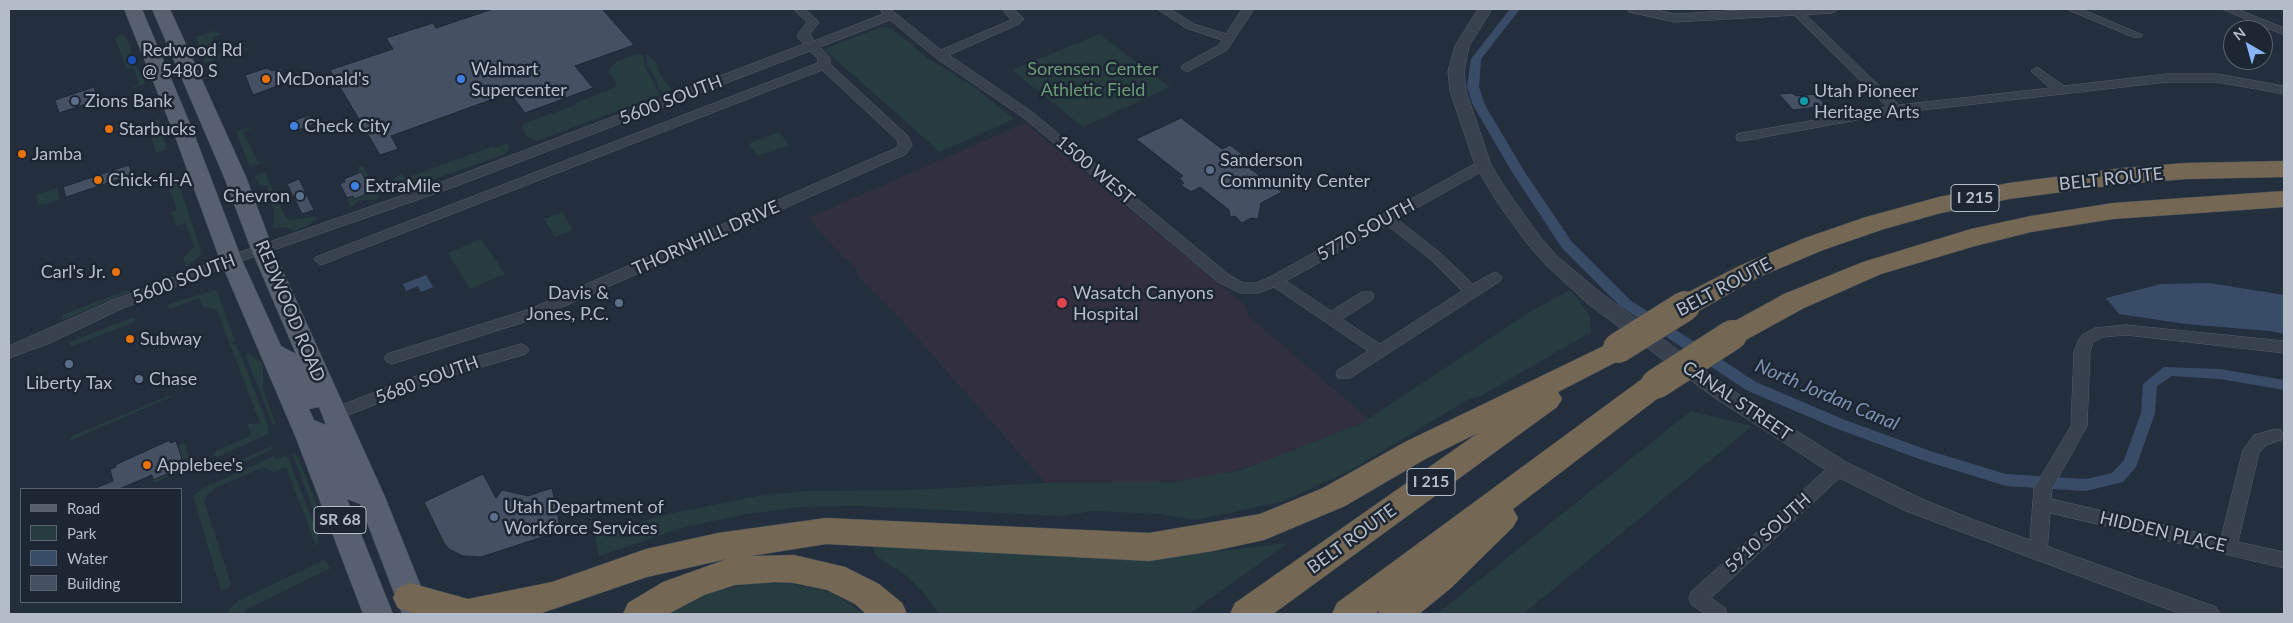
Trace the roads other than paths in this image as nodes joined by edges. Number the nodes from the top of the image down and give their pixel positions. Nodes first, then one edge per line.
1 (133, 9) edge
2 (161, 9) edge
3 (799, 9) edge
4 (1008, 9) edge
5 (1163, 9) edge
6 (1248, 9) edge
7 (1485, 9) edge
8 (1634, 9) edge
9 (1832, 9) edge
10 (2072, 9) edge
11 (2228, 9) edge
12 (1796, 11) junction
13 (888, 12) edge
14 (2284, 32) edge
15 (2137, 36) dead end
16 (1230, 39) junction
17 (811, 46) junction
18 (940, 55) junction
19 (824, 65) junction
20 (1187, 68) dead end
21 (2038, 71) dead end
22 (2060, 90) junction
23 (2284, 90) edge
24 (1896, 109) junction
25 (1742, 137) dead end
26 (1483, 165) junction
27 (2284, 169) edge
28 (450, 184) junction
29 (2284, 199) edge
30 (463, 204) junction
31 (1387, 218) junction
32 (264, 254) junction
33 (321, 260) dead end
34 (233, 265) junction
35 (1495, 277) dead end
36 (1275, 281) junction
37 (1247, 289) joint
38 (1472, 292) junction
39 (1366, 296) dead end
40 (1330, 319) junction
41 (2284, 347) edge
42 (1617, 349) junction
43 (521, 350) dead end
44 (270, 351) junction
45 (1379, 351) junction
46 (9, 352) edge
47 (392, 358) dead end
48 (1344, 374) dead end
49 (335, 414) junction
50 (303, 426) junction
51 (1596, 430) junction
52 (2275, 435) dead end
53 (1839, 468) junction
54 (2043, 496) junction
55 (371, 497) junction
56 (2228, 547) junction
57 (2038, 553) junction
58 (2284, 560) edge
59 (552, 597) junction
60 (414, 606) edge
61 (378, 614) edge
62 (520, 614) edge
63 (640, 614) edge
64 (890, 614) edge
65 (1247, 614) edge
66 (1350, 614) edge
67 (1395, 614) edge
68 (1718, 614) edge
69 (2208, 614) edge

1 - 34 main road, REDWOOD ROAD / SR 68
2 - 32 main road, REDWOOD ROAD / SR 68
3 - 17 street
4 - 18 street
5 - 16 street
6 - 16 street
7 - 26 street, CANAL STREET
8 - 12 street
9 - 12 street
10 - 15 street
11 - 14 street
12 - 24 street
13 - 17 street, 5600 SOUTH
13 - 18 street, 1500 WEST
16 - 20 street
17 - 19 street, THORNHILL DRIVE
17 - 28 street, 5600 SOUTH
18 - 37 street, 1500 WEST
19 - 30 street
19 - 47 street, THORNHILL DRIVE
21 - 22 street
22 - 23 street
22 - 24 street
24 - 25 street
26 - 31 street, 5770 SOUTH
26 - 53 street, CANAL STREET
27 - 42 highway, BELT ROUTE / I 215, bridge
28 - 30 street
28 - 32 street, 5600 SOUTH
29 - 51 highway, BELT ROUTE / I 215, bridge
30 - 33 street
31 - 36 street, 5770 SOUTH
31 - 38 street
32 - 34 street, 5600 SOUTH
32 - 49 main road, REDWOOD ROAD / SR 68
34 - 44 main road, REDWOOD ROAD / SR 68
34 - 46 street, 5600 SOUTH
35 - 38 street
36 - 37 street, 5770 SOUTH
36 - 40 street
38 - 45 street
39 - 40 street
40 - 45 street
41 - 54 street
42 - 59 highway
42 - 65 highway, BELT ROUTE / I 215
43 - 49 street, 5680 SOUTH
44 - 49 main road
44 - 50 main road, REDWOOD ROAD / SR 68
45 - 48 street
49 - 55 main road, REDWOOD ROAD / SR 68
50 - 55 main road
50 - 61 main road, REDWOOD ROAD / SR 68
51 - 66 highway, BELT ROUTE / I 215
51 - 67 highway
52 - 56 street
53 - 57 street, CANAL STREET
53 - 68 street, 5910 SOUTH
54 - 56 street, HIDDEN PLACE
54 - 57 street
55 - 60 main road, REDWOOD ROAD / SR 68
56 - 58 street, HIDDEN PLACE
57 - 69 street, CANAL STREET
59 - 60 highway
59 - 62 highway
63 - 64 highway

